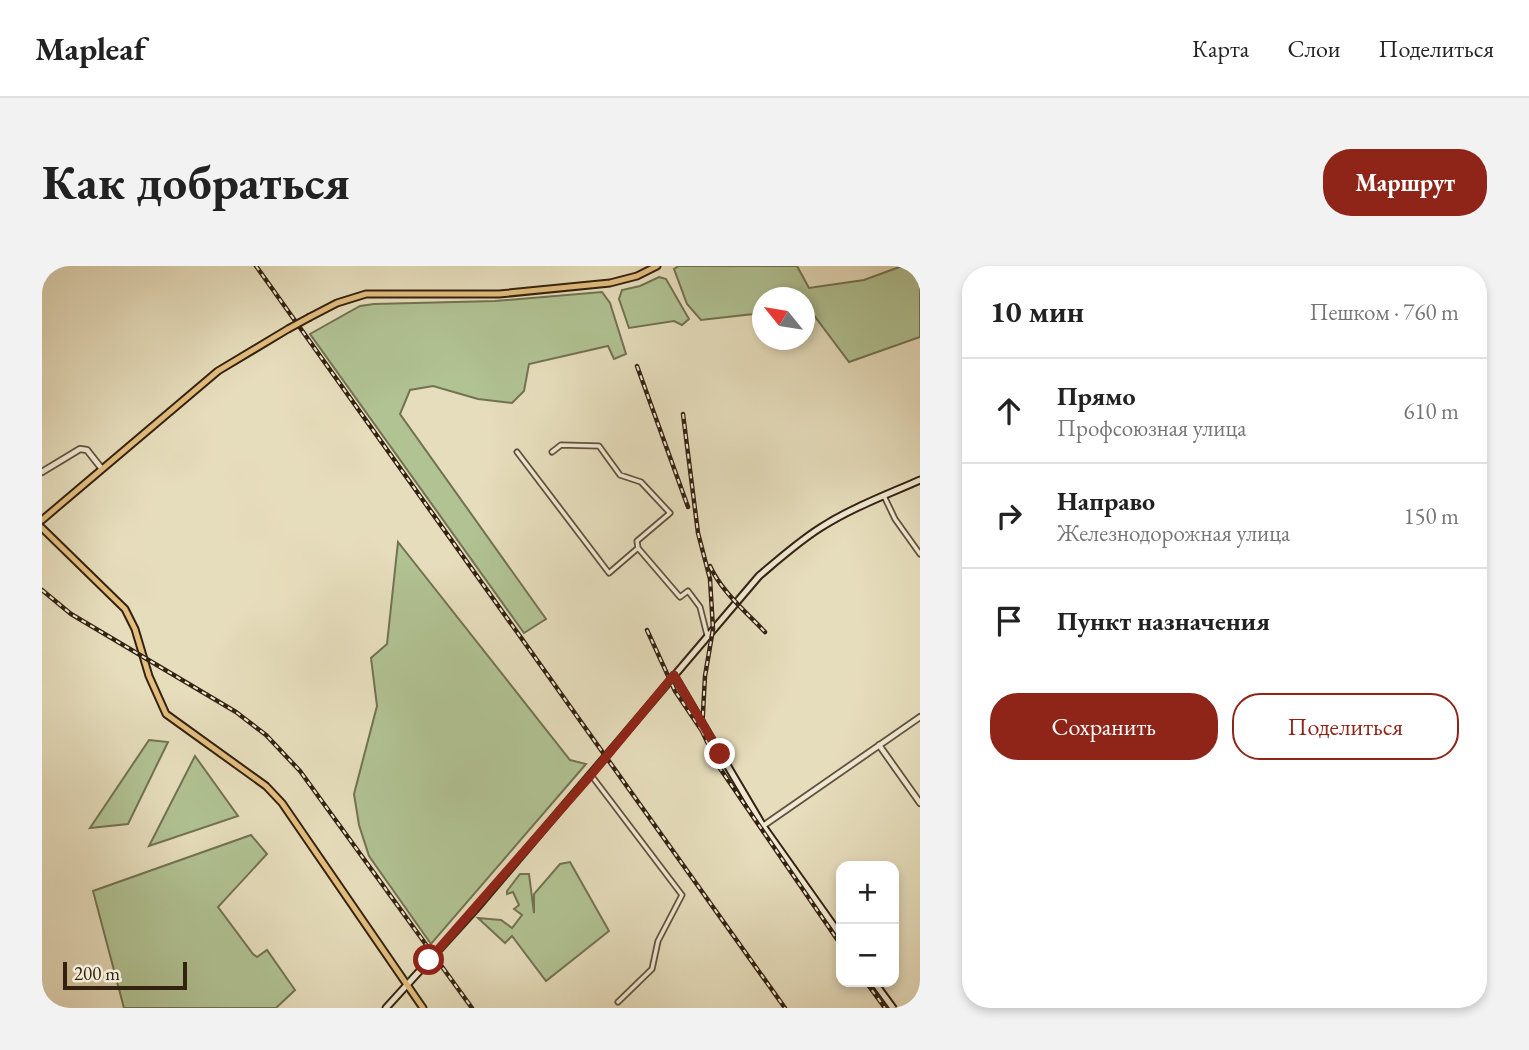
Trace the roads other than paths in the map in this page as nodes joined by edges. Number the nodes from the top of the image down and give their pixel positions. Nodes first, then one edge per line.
1 (657, 266) edge
2 (517, 452) dead end
3 (552, 452) dead end
4 (103, 469) junction
5 (42, 472) edge
6 (920, 480) edge
7 (884, 496) junction
8 (42, 520) edge
9 (42, 528) edge
10 (638, 548) junction
11 (920, 554) edge
12 (708, 635) junction
13 (674, 675) junction
14 (920, 717) edge
15 (879, 745) junction
16 (591, 775) junction
17 (920, 802) edge
18 (763, 826) junction
19 (836, 929) edge
20 (407, 984) junction
21 (878, 987) edge
22 (618, 1002) dead end
23 (386, 1008) edge
24 (423, 1008) edge
25 (893, 1008) edge

1 - 4 main road, bridge
2 - 10 street
3 - 10 street
4 - 5 street
4 - 8 main road
6 - 7 main road
7 - 11 street
7 - 12 main road
9 - 20 main road
10 - 12 street
12 - 13 main road
13 - 16 main road
13 - 18 main road
14 - 15 street
15 - 17 street
15 - 18 street
16 - 20 main road
16 - 22 street
18 - 19 main road
20 - 23 main road
20 - 24 main road
21 - 25 main road

